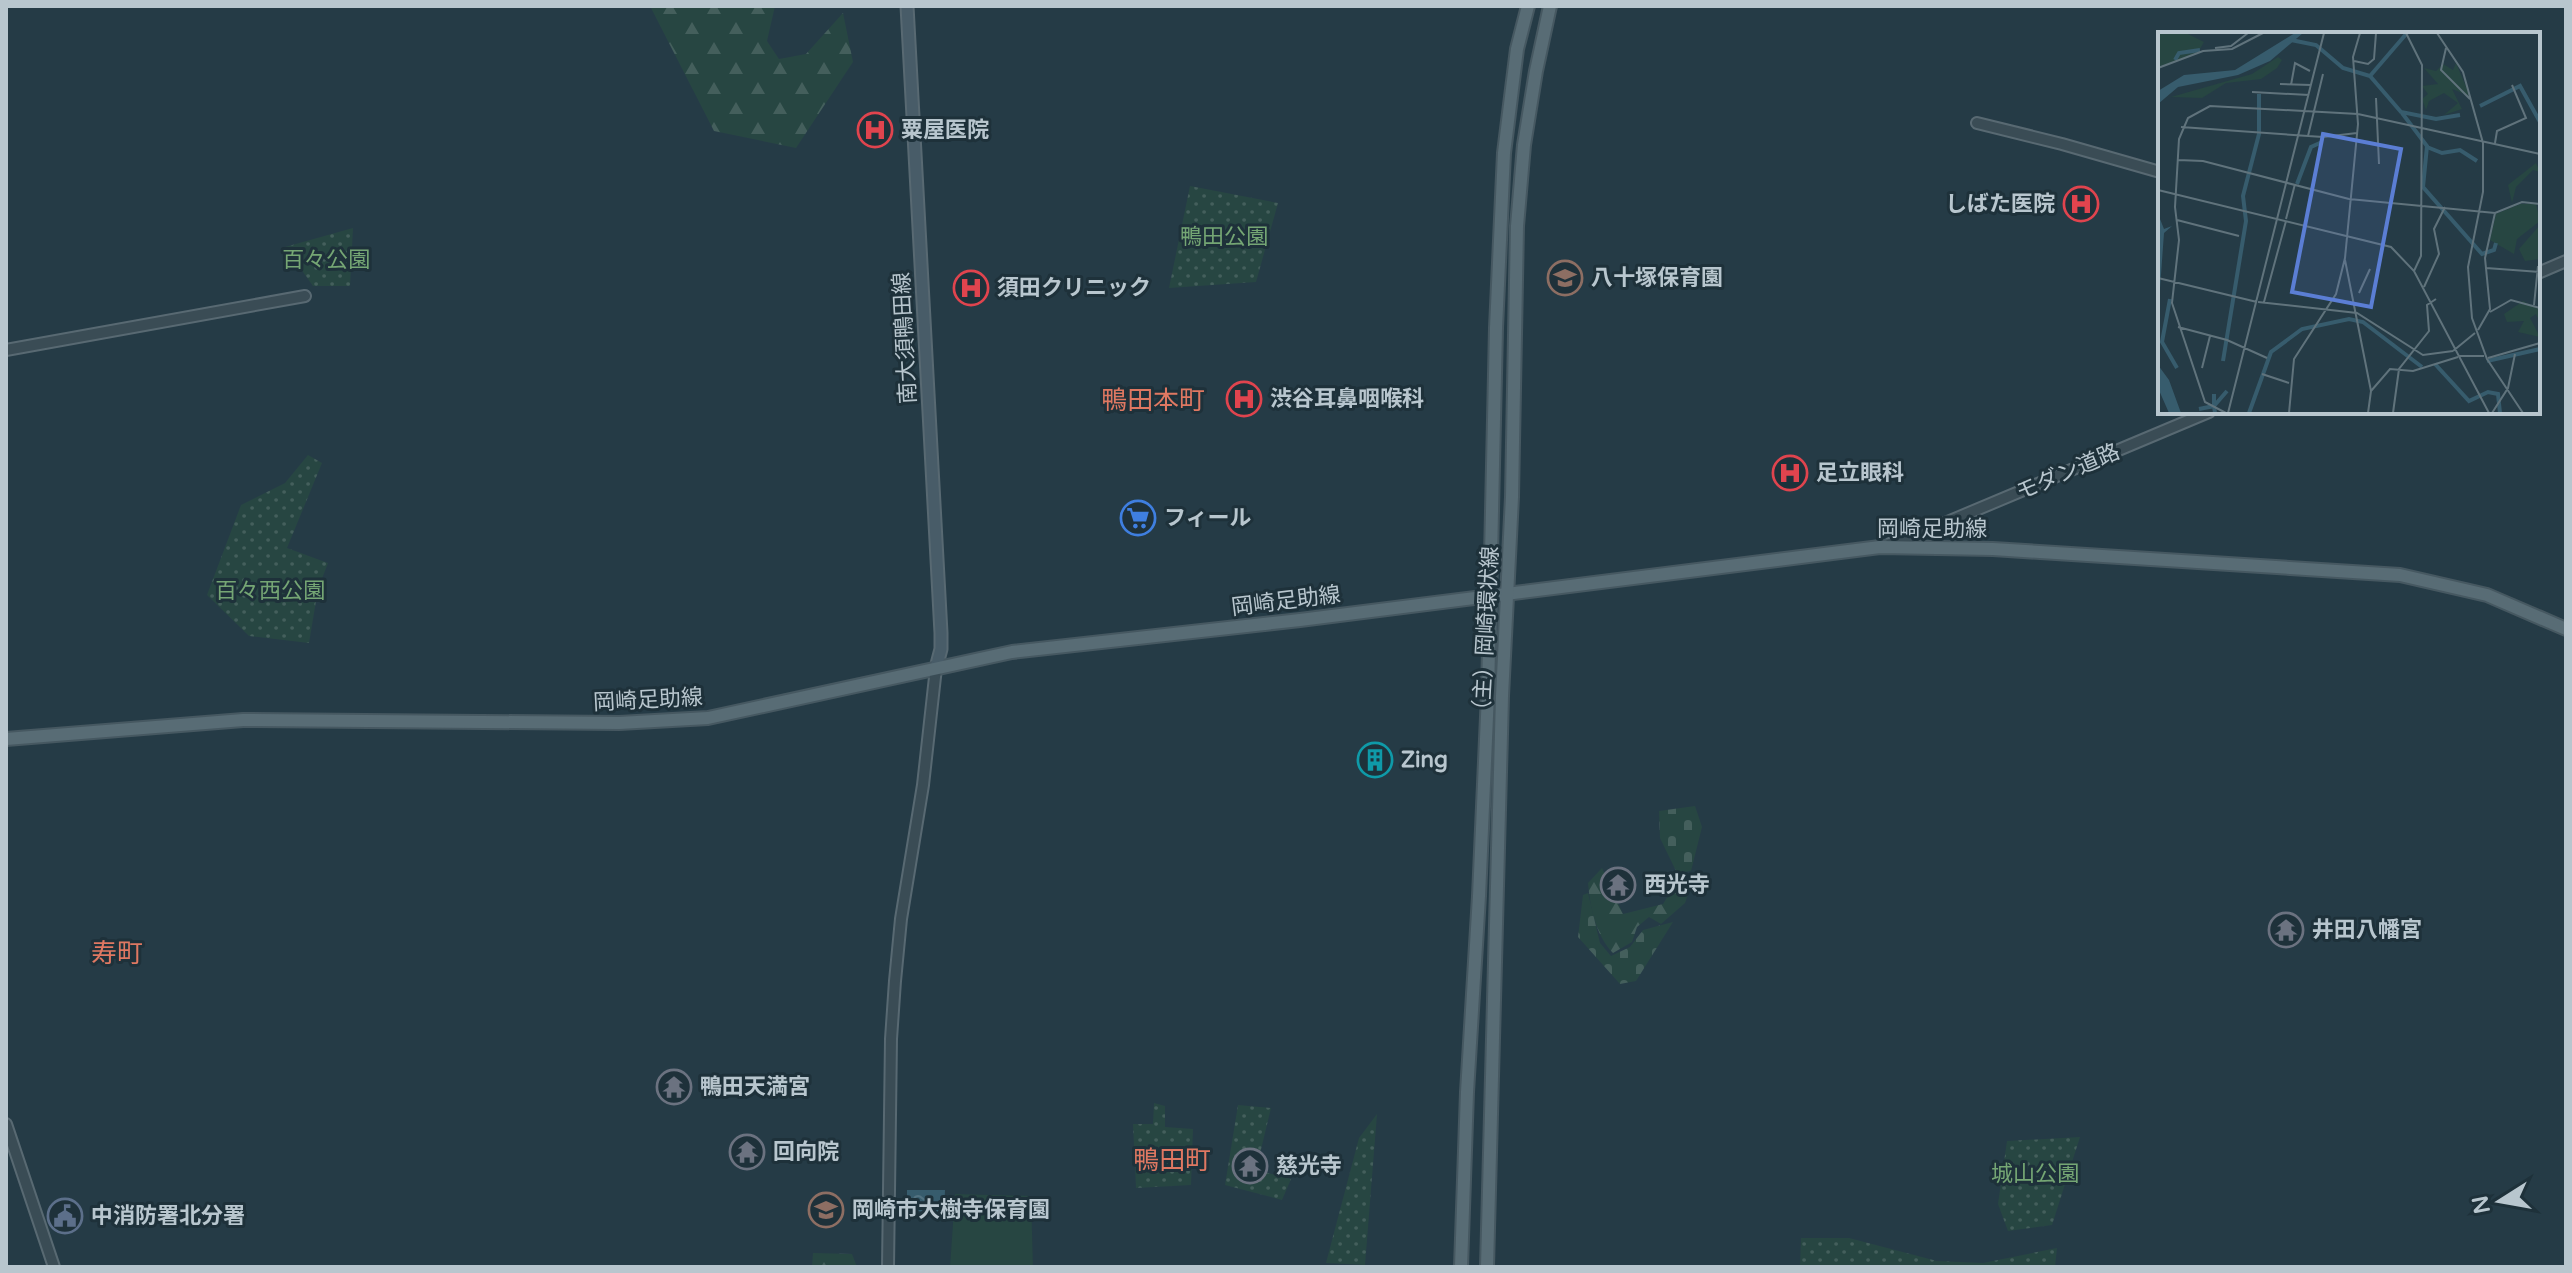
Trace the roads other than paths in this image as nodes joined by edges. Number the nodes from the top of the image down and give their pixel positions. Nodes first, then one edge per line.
1 (907, 6) edge
2 (1528, 6) edge
3 (1550, 6) edge
4 (1977, 123) dead end
5 (2158, 171) edge
6 (2566, 261) edge
7 (2540, 272) edge
8 (305, 296) dead end
9 (6, 350) edge
10 (2204, 414) edge
11 (1880, 547) junction
12 (1508, 593) junction
13 (1489, 595) junction
14 (2566, 629) edge
15 (936, 668) junction
16 (6, 739) edge
17 (6, 1124) edge
18 (54, 1267) edge
19 (888, 1267) edge
20 (1461, 1267) edge
21 (1487, 1267) edge

1 - 15 main road, 南大須鴨田線
2 - 13 main road, （主）岡崎環状線
3 - 12 main road, （主）岡崎環状線
4 - 5 street
6 - 7 street
8 - 9 street
10 - 11 street, モダン道路
11 - 12 main road, 岡崎足助線
11 - 14 main road, 岡崎足助線
12 - 13 main road, 岡崎足助線
12 - 21 main road, （主）岡崎環状線
13 - 15 main road, 岡崎足助線
13 - 20 main road, （主）岡崎環状線
15 - 16 main road, 岡崎足助線
15 - 19 street
17 - 18 street

